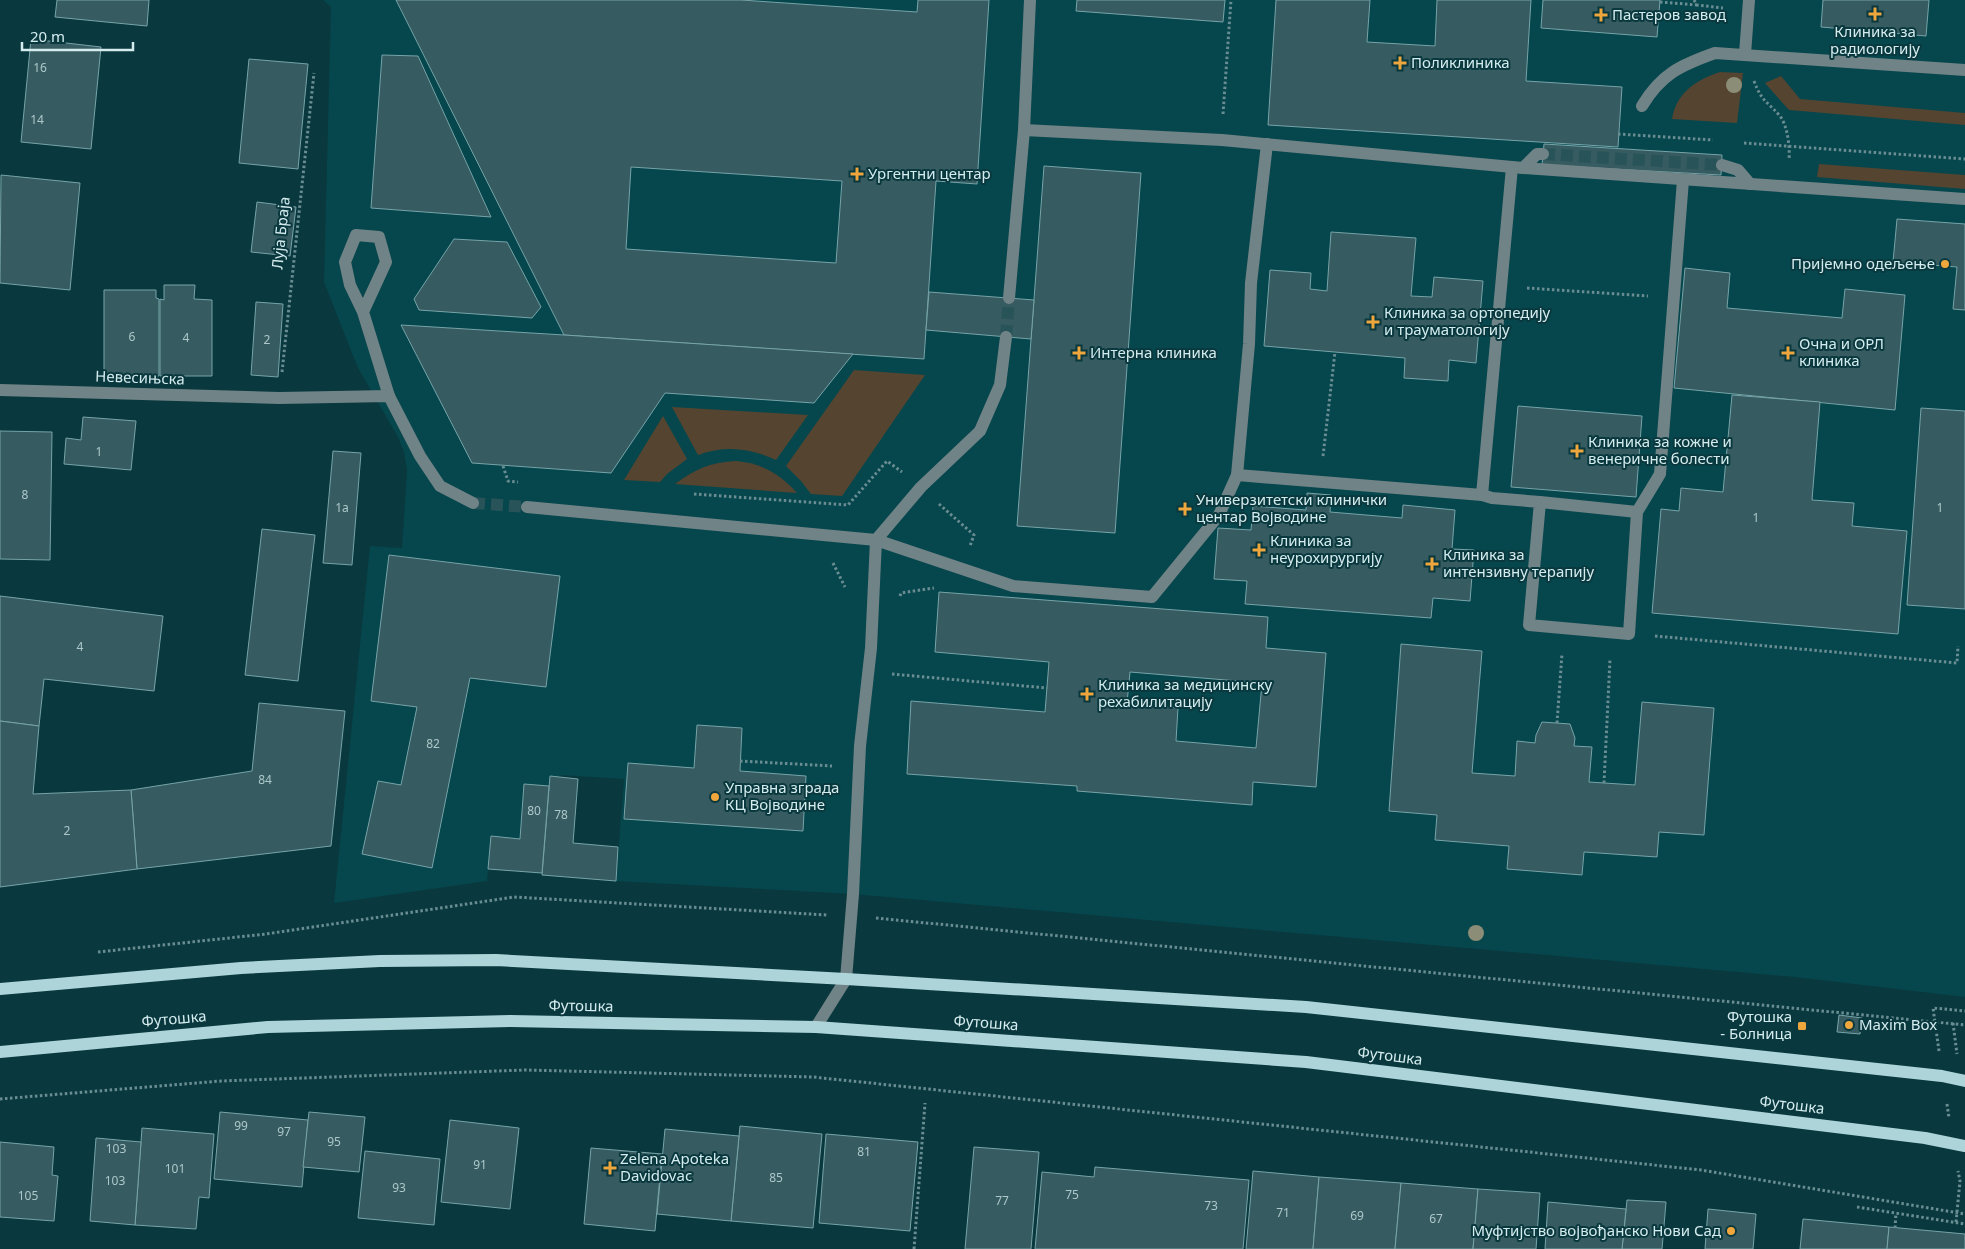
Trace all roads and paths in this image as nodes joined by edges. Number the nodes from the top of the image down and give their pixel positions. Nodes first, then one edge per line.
1 (1030, 0) edge
2 (1231, 0) edge
3 (1694, 0) edge
4 (1660, 2) dead end
5 (1696, 5) junction
6 (1749, 5) edge
7 (1745, 54) junction
8 (1965, 70) edge
9 (314, 73) dead end
10 (1642, 106) dead end
11 (1024, 130) junction
12 (1618, 134) dead end
13 (1222, 140) junction
14 (1702, 140) dead end
15 (1740, 142) dead end
16 (1267, 144) junction
17 (1790, 147) junction
18 (1543, 154) tunnel mouth
19 (1965, 159) edge
20 (1722, 165) tunnel mouth
21 (1518, 167) junction
22 (1684, 180) junction
23 (1750, 184) junction
24 (1787, 186) junction
25 (1965, 199) edge
26 (1502, 286) junction
27 (1009, 298) tunnel mouth
28 (1673, 298) junction
29 (362, 312) junction
30 (1006, 337) tunnel mouth
31 (1335, 352) dead end
32 (0, 390) edge
33 (389, 396) junction
34 (279, 398) junction
35 (503, 466) dead end
36 (1237, 475) junction
37 (527, 482) dead end
38 (1320, 482) junction
39 (921, 487) junction
40 (690, 494) dead end
41 (1482, 495) junction
42 (473, 502) tunnel mouth
43 (1540, 502) junction
44 (527, 507) tunnel mouth
45 (1637, 512) junction
46 (876, 540) junction
47 (831, 558) dead end
48 (963, 568) junction
49 (845, 587) dead end
50 (900, 602) dead end
51 (1563, 628) junction
52 (1611, 633) junction
53 (1629, 634) junction
54 (1958, 646) dead end
55 (891, 665) dead end
56 (1047, 688) dead end
57 (1557, 723) dead end
58 (740, 761) dead end
59 (858, 768) junction
60 (1604, 783) dead end
61 (873, 911) dead end
62 (851, 916) junction
63 (88, 953) dead end
64 (846, 978) junction
65 (0, 989) edge
66 (1965, 1025) edge
67 (816, 1027) junction
68 (0, 1052) edge
69 (1965, 1080) edge
70 (0, 1099) edge
71 (925, 1103) dead end
72 (1965, 1146) edge
73 (1857, 1207) dead end
74 (1896, 1213) junction
75 (1965, 1214) edge
76 (1965, 1224) edge
77 (1895, 1228) dead end
78 (914, 1249) edge

1 - 11 street
2 - 13 path
3 - 5 path
4 - 5 path
5 - 6 path
6 - 7 street
7 - 8 street
7 - 10 street
7 - 17 path
9 - 34 path, Луја Браја
11 - 13 street
11 - 27 street
12 - 14 path
13 - 16 street
15 - 17 path
16 - 21 street
16 - 36 street
17 - 19 path
17 - 24 path
18 - 21 street
20 - 23 street
21 - 22 street
21 - 26 street
22 - 23 street
22 - 28 street
23 - 24 street
24 - 25 street
26 - 28 path
26 - 41 street
28 - 45 street
29 - 29 street
29 - 33 street
30 - 39 street
31 - 38 path
32 - 34 street, Невесињска
33 - 34 street, Невесињска
33 - 42 street
35 - 37 path
36 - 38 street
36 - 48 street
38 - 41 street
39 - 40 path
39 - 46 street
39 - 48 path
41 - 43 street
43 - 45 street
43 - 51 street
44 - 46 street
45 - 53 street
46 - 48 street
46 - 59 street
47 - 49 path
48 - 50 path
51 - 52 street
51 - 57 path
52 - 53 street
52 - 60 path
53 - 54 path
55 - 56 path
58 - 59 path
59 - 62 street
61 - 66 path
62 - 63 path
62 - 64 street
64 - 65 main road
64 - 67 street
64 - 69 main road
67 - 68 main road, Футошка
67 - 72 main road, Футошка
70 - 75 path
71 - 78 path
73 - 74 path
74 - 76 path
74 - 77 path

